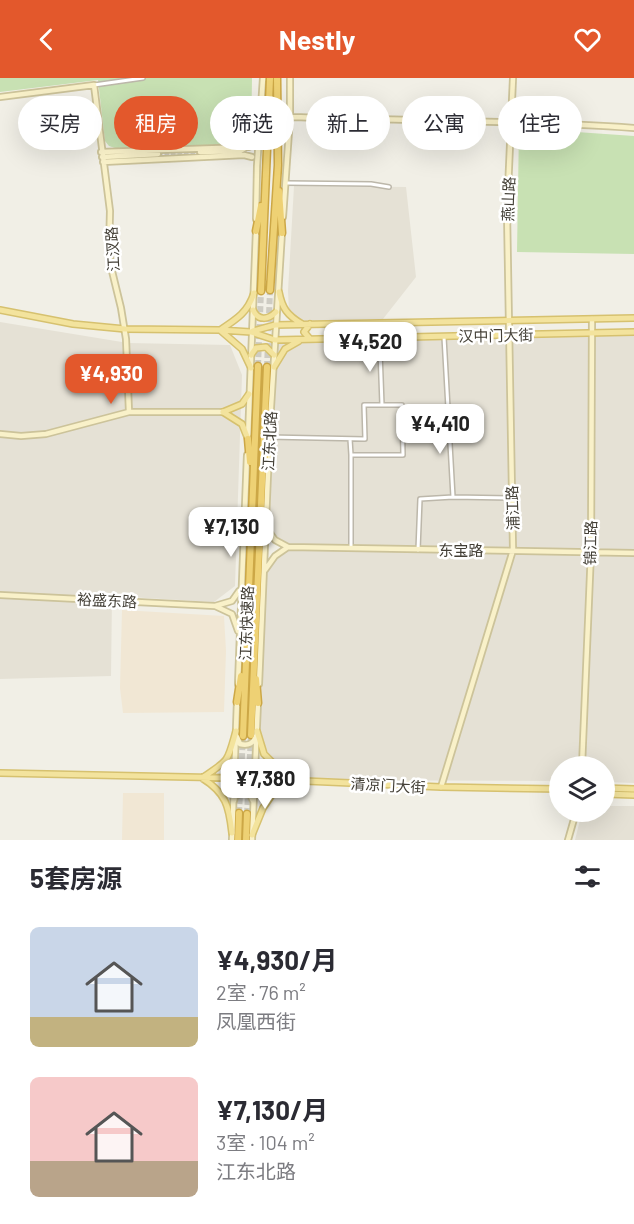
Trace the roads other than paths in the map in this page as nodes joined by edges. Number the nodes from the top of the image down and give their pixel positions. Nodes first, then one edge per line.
1 (143, 78) edge
2 (262, 78) edge
3 (270, 78) edge
4 (277, 78) edge
5 (290, 78) edge
6 (513, 78) edge
7 (94, 86) junction
8 (261, 96) edge
9 (290, 96) edge
10 (512, 96) edge
11 (0, 97) edge
12 (294, 117) edge
13 (498, 122) edge
14 (582, 124) edge
15 (634, 128) edge
16 (210, 149) edge
17 (169, 150) edge
18 (173, 150) edge
19 (186, 150) edge
20 (198, 150) junction
21 (258, 150) edge
22 (288, 150) edge
23 (510, 150) edge
24 (240, 151) joint
25 (160, 152) junction
26 (102, 157) junction
27 (196, 157) junction
28 (252, 157) junction
29 (174, 158) junction
30 (184, 158) junction
31 (162, 159) junction
32 (278, 165) junction
33 (257, 166) junction
34 (287, 183) junction
35 (265, 185) junction
36 (389, 187) dead end
37 (256, 231) junction
38 (282, 232) junction
39 (270, 290) tunnel mouth
40 (257, 292) junction
41 (279, 292) junction
42 (0, 310) edge
43 (253, 310) junction
44 (276, 312) junction
45 (634, 318) edge
46 (592, 319) junction
47 (508, 321) junction
48 (307, 324) junction
49 (275, 325) junction
50 (125, 330) junction
51 (220, 330) junction
52 (251, 332) junction
53 (634, 332) edge
54 (592, 333) junction
55 (508, 335) junction
56 (444, 337) junction
57 (372, 338) junction
58 (306, 339) junction
59 (275, 340) junction
60 (251, 355) junction
61 (274, 356) junction
62 (258, 366) tunnel mouth
63 (270, 367) junction
64 (250, 368) junction
65 (249, 393) junction
66 (382, 405) junction
67 (129, 412) junction
68 (224, 412) junction
69 (0, 434) edge
70 (269, 437) junction
71 (248, 439) junction
72 (350, 439) junction
73 (351, 455) junction
74 (253, 481) junction
75 (261, 481) junction
76 (453, 497) junction
77 (512, 498) junction
78 (266, 526) junction
79 (288, 547) junction
80 (351, 548) junction
81 (418, 550) junction
82 (513, 550) junction
83 (591, 551) junction
84 (634, 553) edge
85 (263, 573) junction
86 (241, 587) junction
87 (0, 595) edge
88 (215, 606) junction
89 (239, 636) junction
90 (245, 655) junction
91 (254, 655) junction
92 (237, 702) junction
93 (258, 703) junction
94 (238, 734) junction
95 (255, 734) junction
96 (582, 756) edge
97 (0, 773) edge
98 (202, 778) junction
99 (234, 778) junction
100 (256, 779) junction
101 (282, 780) junction
102 (441, 787) junction
103 (615, 788) edge
104 (549, 789) edge
105 (634, 789) edge
106 (615, 794) edge
107 (634, 795) edge
108 (233, 803) junction
109 (254, 804) junction
110 (239, 813) tunnel mouth
111 (247, 814) tunnel mouth
112 (573, 822) edge
113 (232, 833) junction
114 (252, 838) edge
115 (232, 840) edge
116 (238, 840) edge
117 (246, 840) edge
118 (568, 840) edge

1 - 7 street
2 - 8 street, 江东北路
3 - 35 highway
4 - 32 highway
5 - 9 street, 江东北路
6 - 10 street, 燕山路
7 - 11 street
7 - 26 street, 江汊路
12 - 13 street
14 - 15 street
16 - 20 street
17 - 25 street
18 - 29 street
19 - 30 street
20 - 24 street
20 - 27 street
21 - 33 street, 江东北路
22 - 34 street, 江东北路
23 - 47 street, 燕山路
24 - 28 street
25 - 26 street
25 - 31 street
26 - 31 street
26 - 50 street, 江汊路
27 - 28 street
27 - 30 street
28 - 33 street
29 - 30 street
29 - 31 street
32 - 38 highway
32 - 39 highway
33 - 37 street, 江东北路
34 - 36 street
34 - 38 street, 江东北路
35 - 37 highway
35 - 40 highway
37 - 40 street, 江东北路
38 - 41 street, 江东北路
40 - 43 street, 江东北路
40 - 51 main road
41 - 44 street, 江东北路
41 - 48 main road
42 - 50 main road, 汉中门大街
43 - 44 main road
43 - 52 street, 江东北路
44 - 49 street, 江东北路
45 - 46 main road, 汉中门大街
46 - 47 main road, 汉中门大街
46 - 54 street, 锦江路
47 - 48 main road, 汉中门大街
47 - 55 street, 浦江路
48 - 49 main road, 汉中门大街
48 - 58 main road
49 - 52 main road, 汉中门大街
49 - 59 street, 江东北路
50 - 51 main road, 汉中门大街
50 - 67 street, 江汊路
51 - 52 main road, 汉中门大街
51 - 64 main road
52 - 59 main road, 汉中门大街
52 - 60 street, 江东北路
53 - 54 main road, 汉中门大街
54 - 55 main road, 汉中门大街
54 - 83 street, 锦江路
55 - 56 main road, 汉中门大街
55 - 77 street, 浦江路
56 - 57 main road, 汉中门大街
56 - 76 street
57 - 58 main road, 汉中门大街
57 - 66 street
58 - 59 main road, 汉中门大街
58 - 63 main road
59 - 61 street, 江东北路
60 - 61 main road
60 - 64 street, 江东北路
61 - 63 street, 江东北路
62 - 74 highway, 江东快速路
63 - 70 street, 江东北路
63 - 75 highway, 江东快速路
64 - 65 street, 江东北路
65 - 68 main road
65 - 71 street, 江东北路
66 - 72 street
66 - 73 street
67 - 68 street
67 - 69 street
68 - 71 main road
70 - 72 street
70 - 75 highway
70 - 78 street, 江东北路
71 - 74 highway
71 - 86 street, 江东北路
72 - 73 street
73 - 80 street
74 - 90 highway, 江东快速路
75 - 91 highway, 江东快速路
76 - 77 street
76 - 81 street
77 - 82 street, 浦江路
78 - 79 street
78 - 85 street, 江东北路
79 - 80 street, 东宝路
79 - 85 street
80 - 81 street, 东宝路
81 - 82 street, 东宝路
82 - 83 street, 东宝路
82 - 102 street, 浦江路
83 - 84 street, 东宝路
83 - 96 street, 锦江路
85 - 93 street, 江东北路
86 - 88 street
86 - 89 street, 江东北路
87 - 88 street, 裕盛东路
88 - 89 street
89 - 92 street, 江东北路
90 - 92 highway
90 - 94 highway, 江东快速路
91 - 93 highway
91 - 95 highway, 江东快速路
92 - 94 street, 江东北路
93 - 95 street, 江东北路
94 - 95 street
94 - 98 main road
94 - 99 street, 江东北路
95 - 100 street, 江东北路
95 - 101 main road
97 - 98 main road, 清凉门大街
98 - 99 main road, 清凉门大街
98 - 113 main road
99 - 100 main road, 清凉门大街
99 - 108 street, 江东北路
100 - 101 main road, 清凉门大街
100 - 109 street, 江东北路
101 - 102 main road, 清凉门大街
101 - 114 main road
102 - 104 main road, 清凉门大街
103 - 105 main road
106 - 107 main road
108 - 109 street
108 - 113 street, 江东北路
109 - 114 street, 江东北路
110 - 116 highway
111 - 117 highway
112 - 118 street
113 - 115 street, 江东北路

